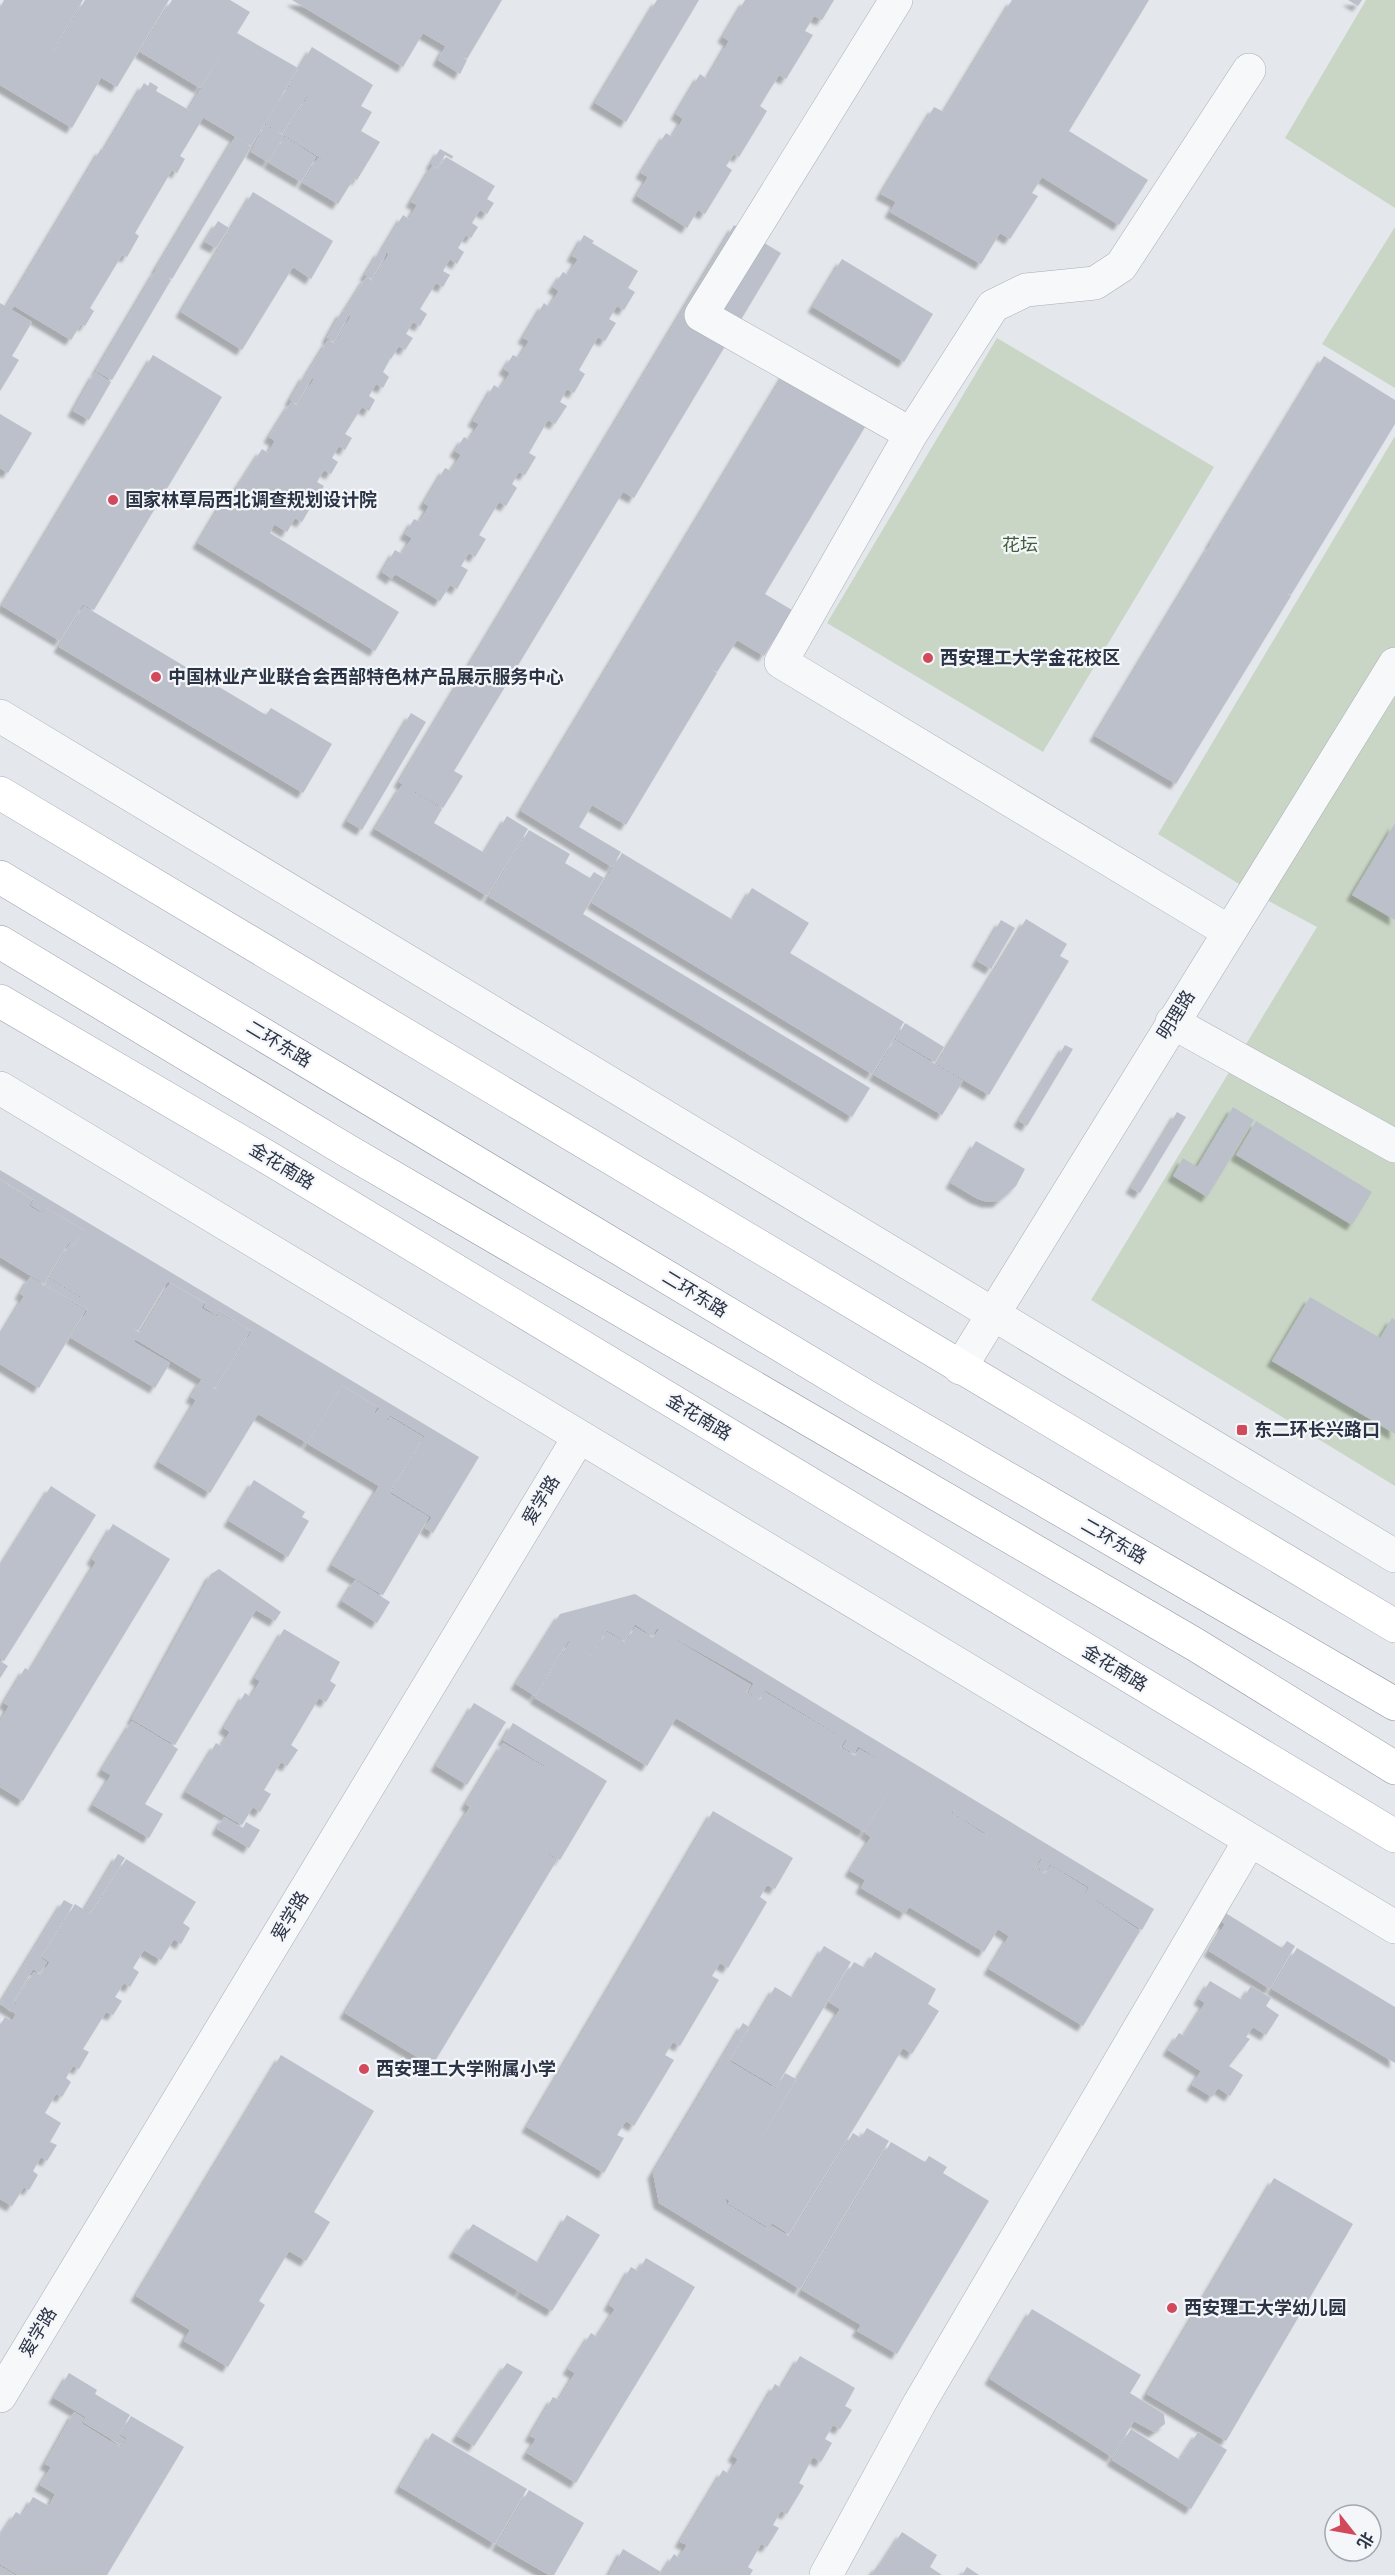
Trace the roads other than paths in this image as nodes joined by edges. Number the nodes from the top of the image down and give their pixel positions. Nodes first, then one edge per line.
1 (896, 0) edge
2 (1249, 70) dead end
3 (911, 434) junction
4 (1395, 664) edge
5 (0, 716) edge
6 (0, 793) edge
7 (0, 877) edge
8 (1228, 931) junction
9 (0, 942) edge
10 (0, 1001) edge
11 (1172, 1022) junction
12 (0, 1088) edge
13 (1395, 1146) edge
14 (993, 1314) junction
15 (960, 1368) junction
16 (579, 1437) junction
17 (1395, 1556) edge
18 (1395, 1626) edge
19 (1395, 1704) edge
20 (1395, 1767) edge
21 (1395, 1836) edge
22 (1250, 1840) junction
23 (1395, 1928) edge
24 (0, 2396) edge
25 (826, 2575) edge

1 - 3 street
2 - 3 street
3 - 8 street
4 - 8 street, 明理路
5 - 14 street
6 - 15 main road
7 - 19 main road, 二环东路
8 - 11 street, 明理路
9 - 20 main road
10 - 21 main road, 金花南路
11 - 13 street
11 - 14 street, 明理路
12 - 16 street
14 - 15 street, 明理路
14 - 17 street
15 - 18 main road
16 - 22 street
16 - 24 street, 爱学路
22 - 23 street
22 - 25 street

